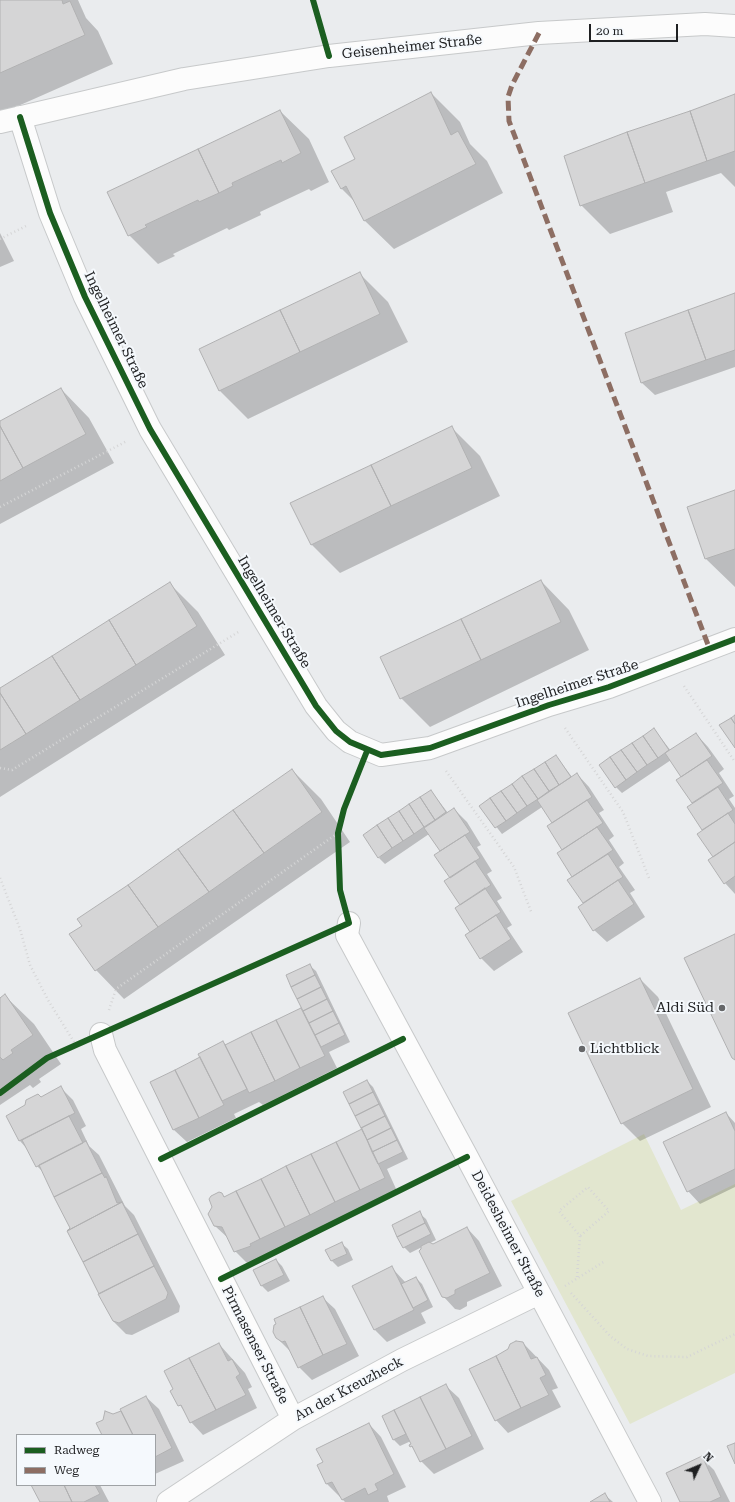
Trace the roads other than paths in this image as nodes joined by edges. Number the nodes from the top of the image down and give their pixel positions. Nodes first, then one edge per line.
1 (735, 26) edge
2 (10, 119) edge
3 (735, 639) edge
4 (349, 923) dead end
5 (101, 1034) road end
6 (539, 1293) junction
7 (293, 1419) junction
8 (168, 1502) edge
9 (650, 1502) edge

1 - 2 street, Geisenheimer Straße
2 - 3 street, Ingelheimer Straße
4 - 6 street, Deidesheimer Straße
5 - 7 street, Pirmasenser Straße
6 - 7 street, An der Kreuzheck
6 - 9 street, Deidesheimer Straße
7 - 8 street, An der Kreuzheck

